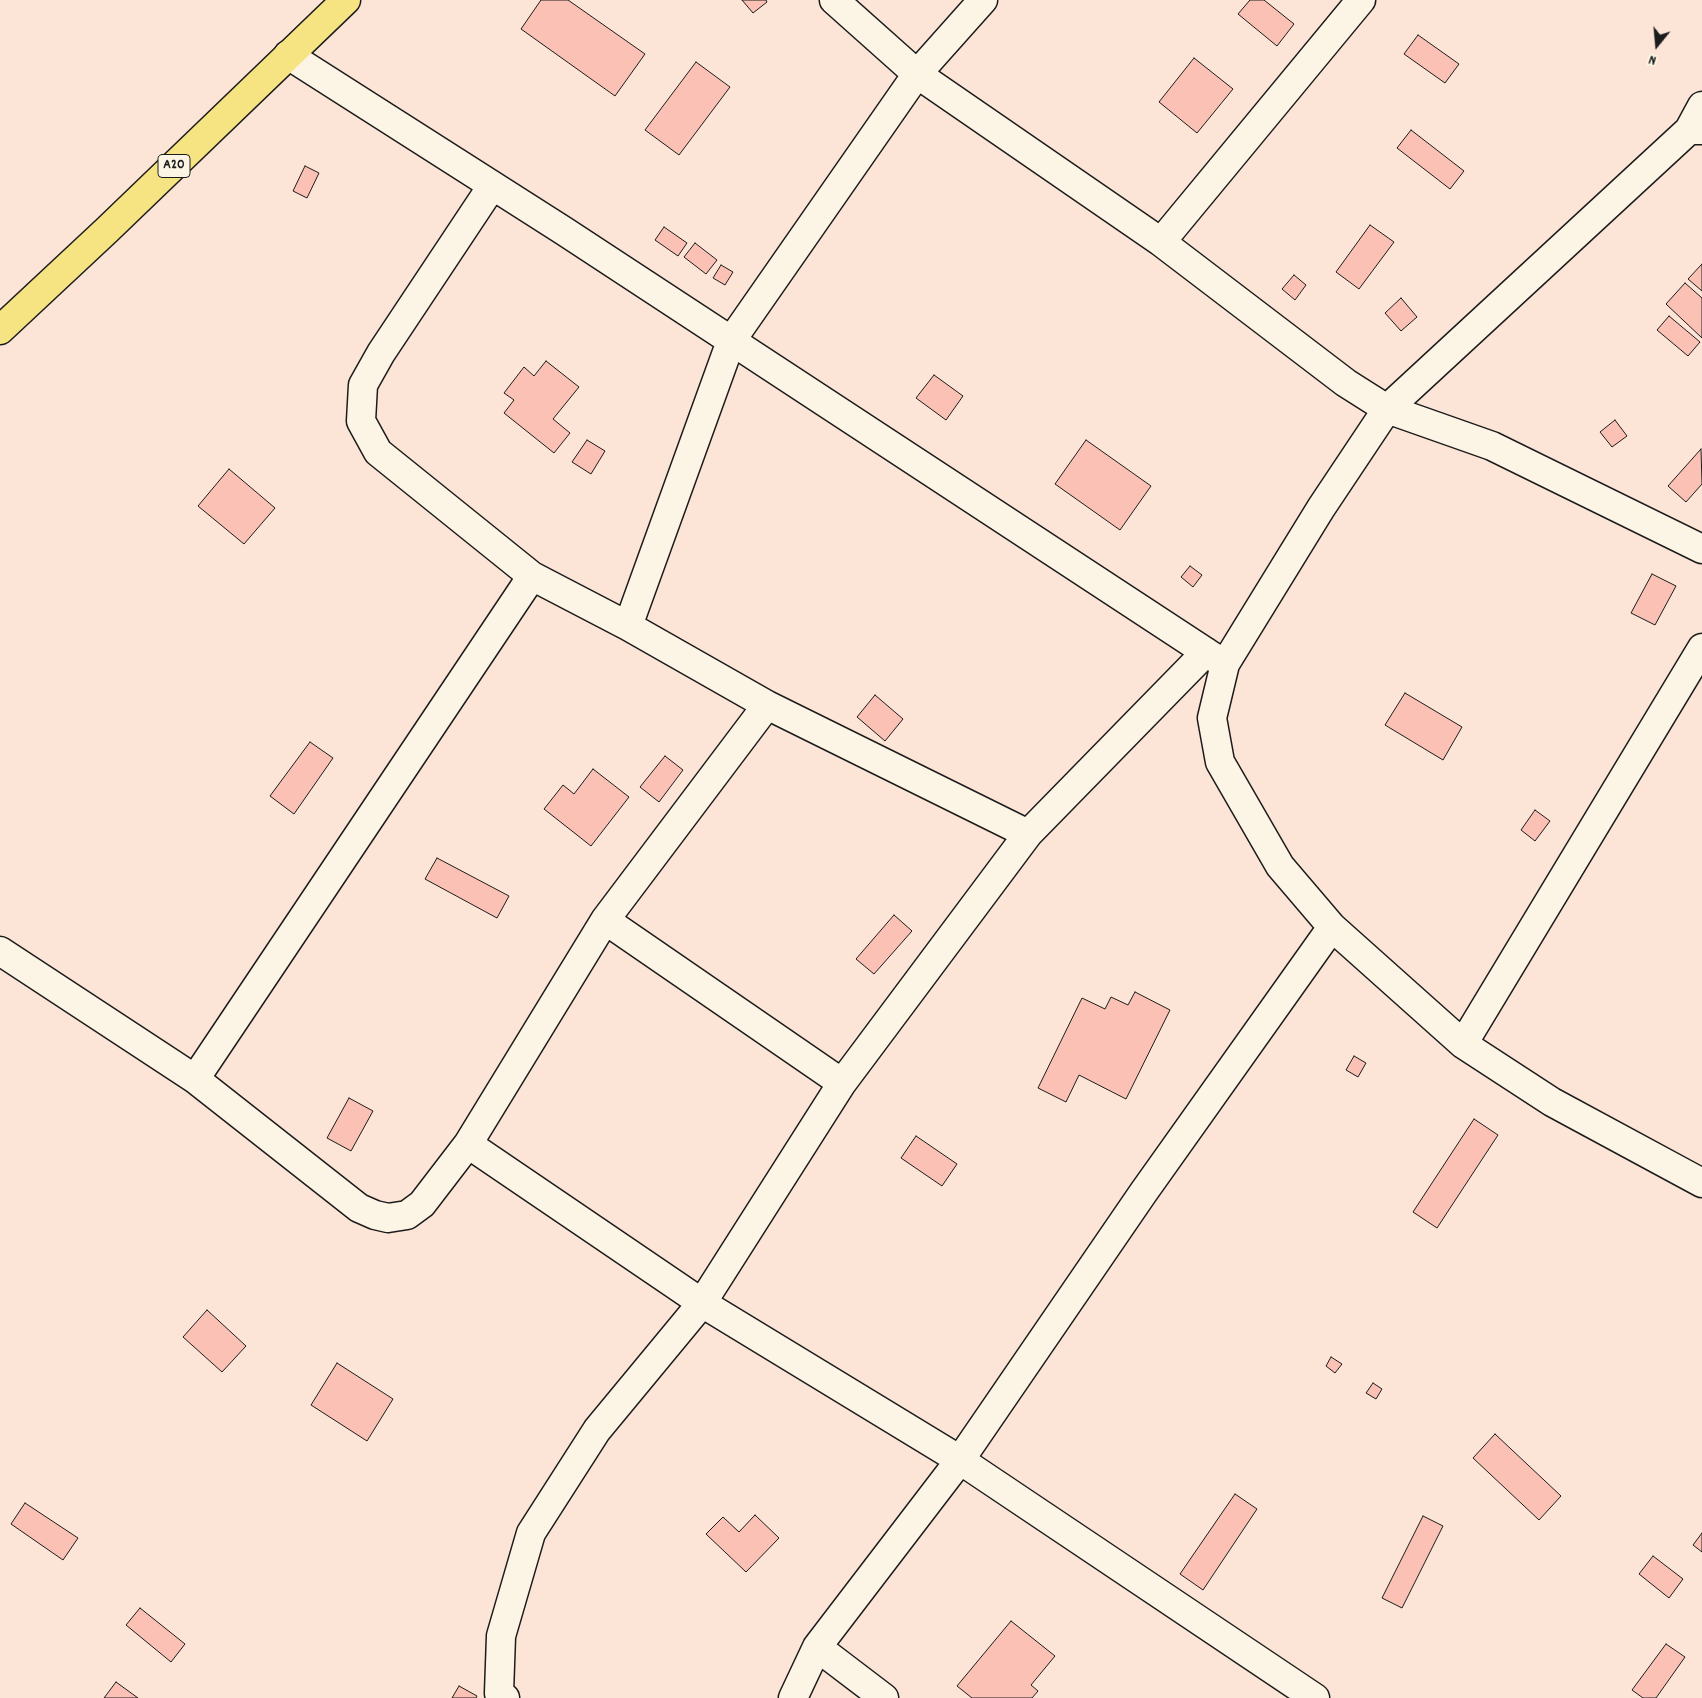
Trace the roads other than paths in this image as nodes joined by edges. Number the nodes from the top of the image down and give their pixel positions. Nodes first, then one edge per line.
1 (346, 0) edge
2 (834, 0) edge
3 (983, 0) edge
4 (1361, 0) edge
5 (288, 55) junction
6 (918, 74) junction
7 (1702, 106) edge
8 (1696, 130) edge
9 (492, 186) junction
10 (1161, 242) junction
11 (0, 330) edge
12 (731, 341) junction
13 (1387, 409) junction
14 (1702, 549) edge
15 (532, 576) junction
16 (628, 626) junction
17 (1702, 648) edge
18 (1216, 658) junction
19 (767, 705) junction
20 (1028, 834) junction
21 (605, 920) junction
22 (1332, 927) junction
23 (0, 950) edge
24 (1463, 1044) junction
25 (195, 1079) junction
26 (842, 1083) junction
27 (468, 1144) junction
28 (1702, 1183) edge
29 (702, 1303) junction
30 (960, 1460) junction
31 (817, 1647) junction
32 (505, 1698) edge
33 (793, 1698) edge
34 (884, 1698) edge
35 (1315, 1698) edge

1 - 5 main road, A20
2 - 6 street
3 - 6 street
4 - 10 street
5 - 9 street
5 - 11 main road, A20
6 - 10 street
6 - 12 street
7 - 8 street
8 - 13 street
9 - 12 street
9 - 15 street
10 - 13 street
12 - 16 street
12 - 18 street
13 - 14 street
13 - 18 street
15 - 16 street
15 - 25 street
16 - 19 street
17 - 24 street
18 - 20 street
18 - 22 street
19 - 20 street
19 - 21 street
20 - 26 street
21 - 26 street
21 - 27 street
22 - 24 street
22 - 30 street
23 - 25 street
24 - 28 street
25 - 27 street
26 - 29 street
27 - 29 street
29 - 30 street
29 - 32 street
30 - 31 street
30 - 35 street
31 - 33 street
31 - 34 street

